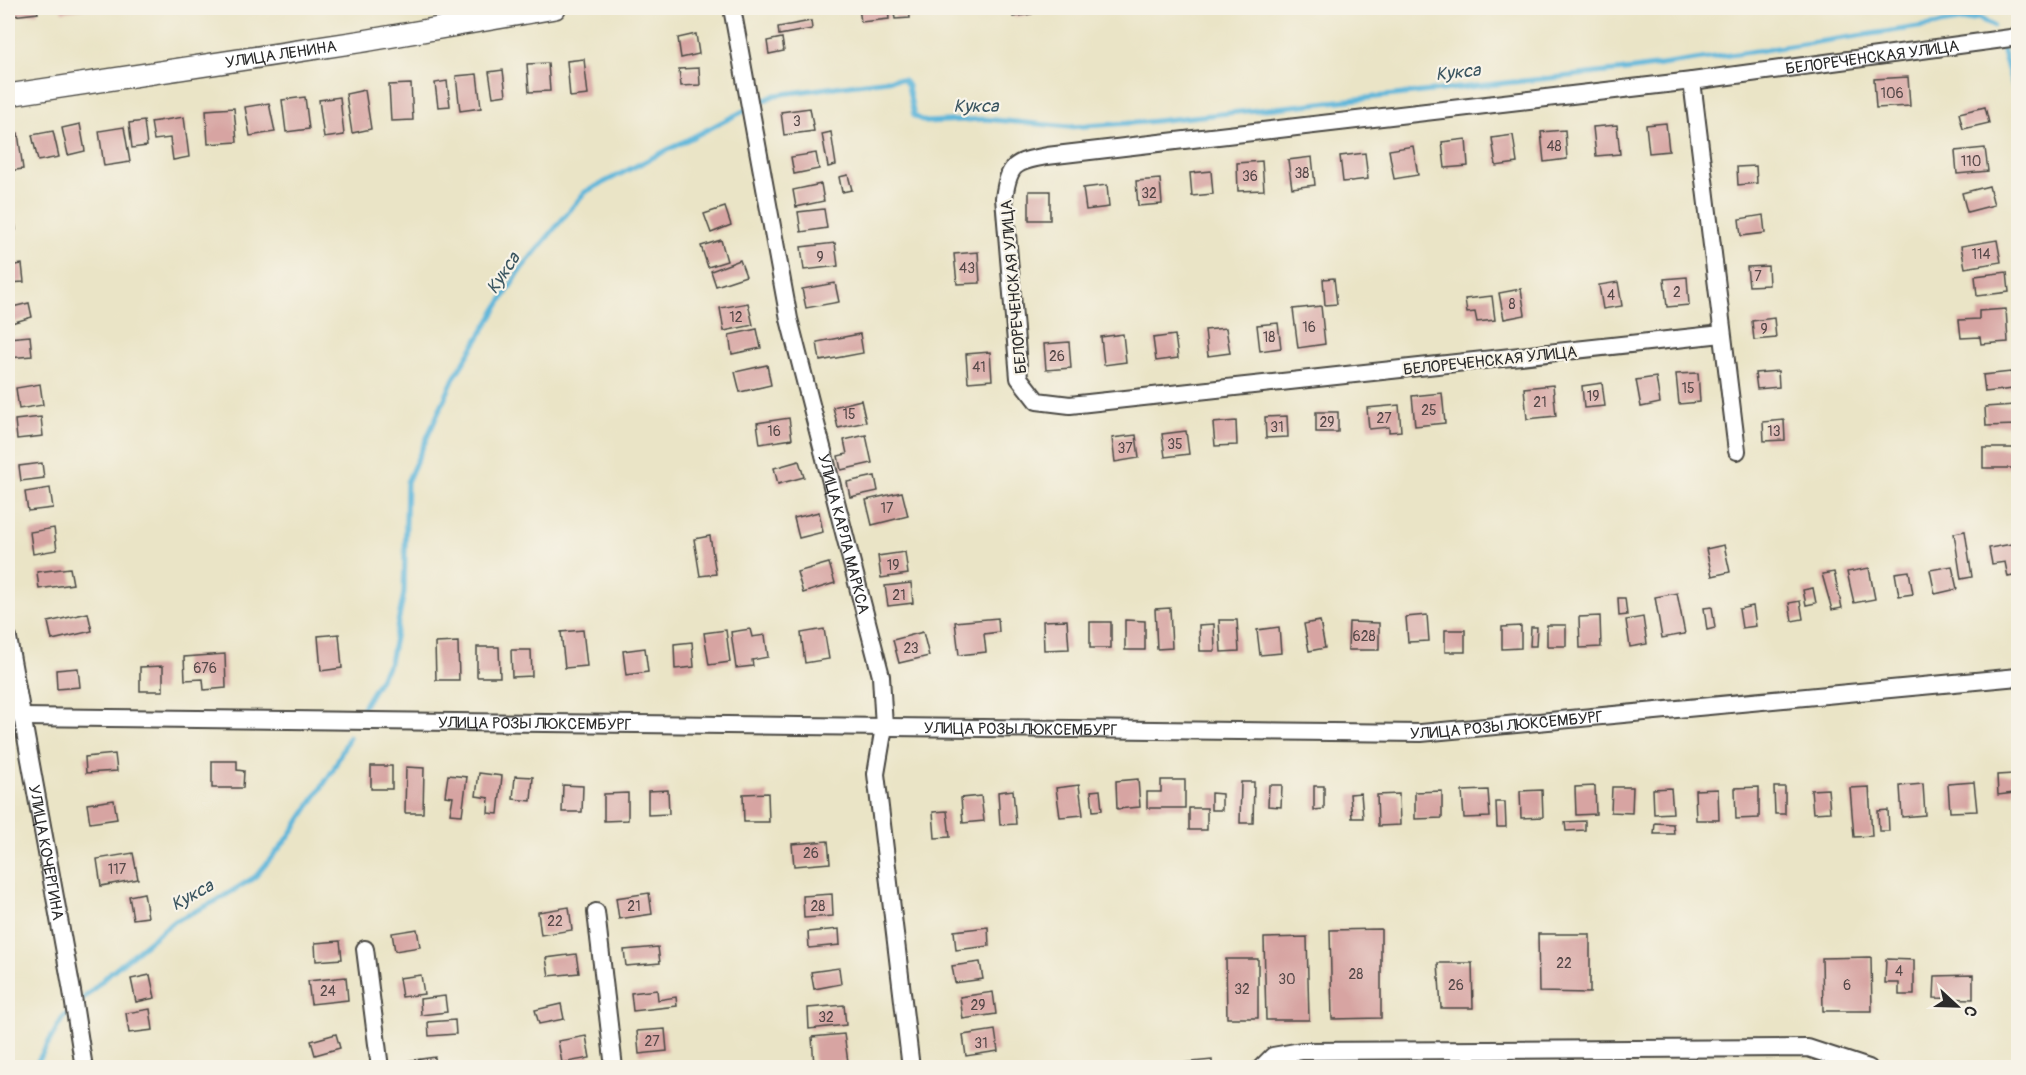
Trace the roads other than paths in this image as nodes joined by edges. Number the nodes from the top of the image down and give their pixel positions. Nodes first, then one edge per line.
1 (555, 8) edge
2 (732, 8) edge
3 (2019, 37) edge
4 (1692, 81) junction
5 (8, 95) edge
6 (1722, 334) junction
7 (1737, 451) dead end
8 (8, 638) edge
9 (2019, 677) edge
10 (21, 717) junction
11 (884, 727) junction
12 (596, 912) dead end
13 (365, 949) dead end
14 (84, 1068) edge
15 (380, 1068) edge
16 (614, 1068) edge
17 (911, 1068) edge
18 (1261, 1068) edge
19 (1869, 1068) edge

1 - 5 street, УЛИЦА ЛЕНИНА
2 - 11 street, УЛИЦА КАРЛА МАРКСА
3 - 4 street, БЕЛОРЕЧЕНСКАЯ УЛИЦА
4 - 6 street
4 - 6 street, БЕЛОРЕЧЕНСКАЯ УЛИЦА
6 - 7 street
8 - 10 street, УЛИЦА КОЧЕРГИНА
9 - 11 street, УЛИЦА РОЗЫ ЛЮКСЕМБУРГ
10 - 11 street, УЛИЦА РОЗЫ ЛЮКСЕМБУРГ
10 - 14 street, УЛИЦА КОЧЕРГИНА
11 - 17 street, УЛИЦА КАРЛА МАРКСА
12 - 16 street
13 - 15 street
18 - 19 street

